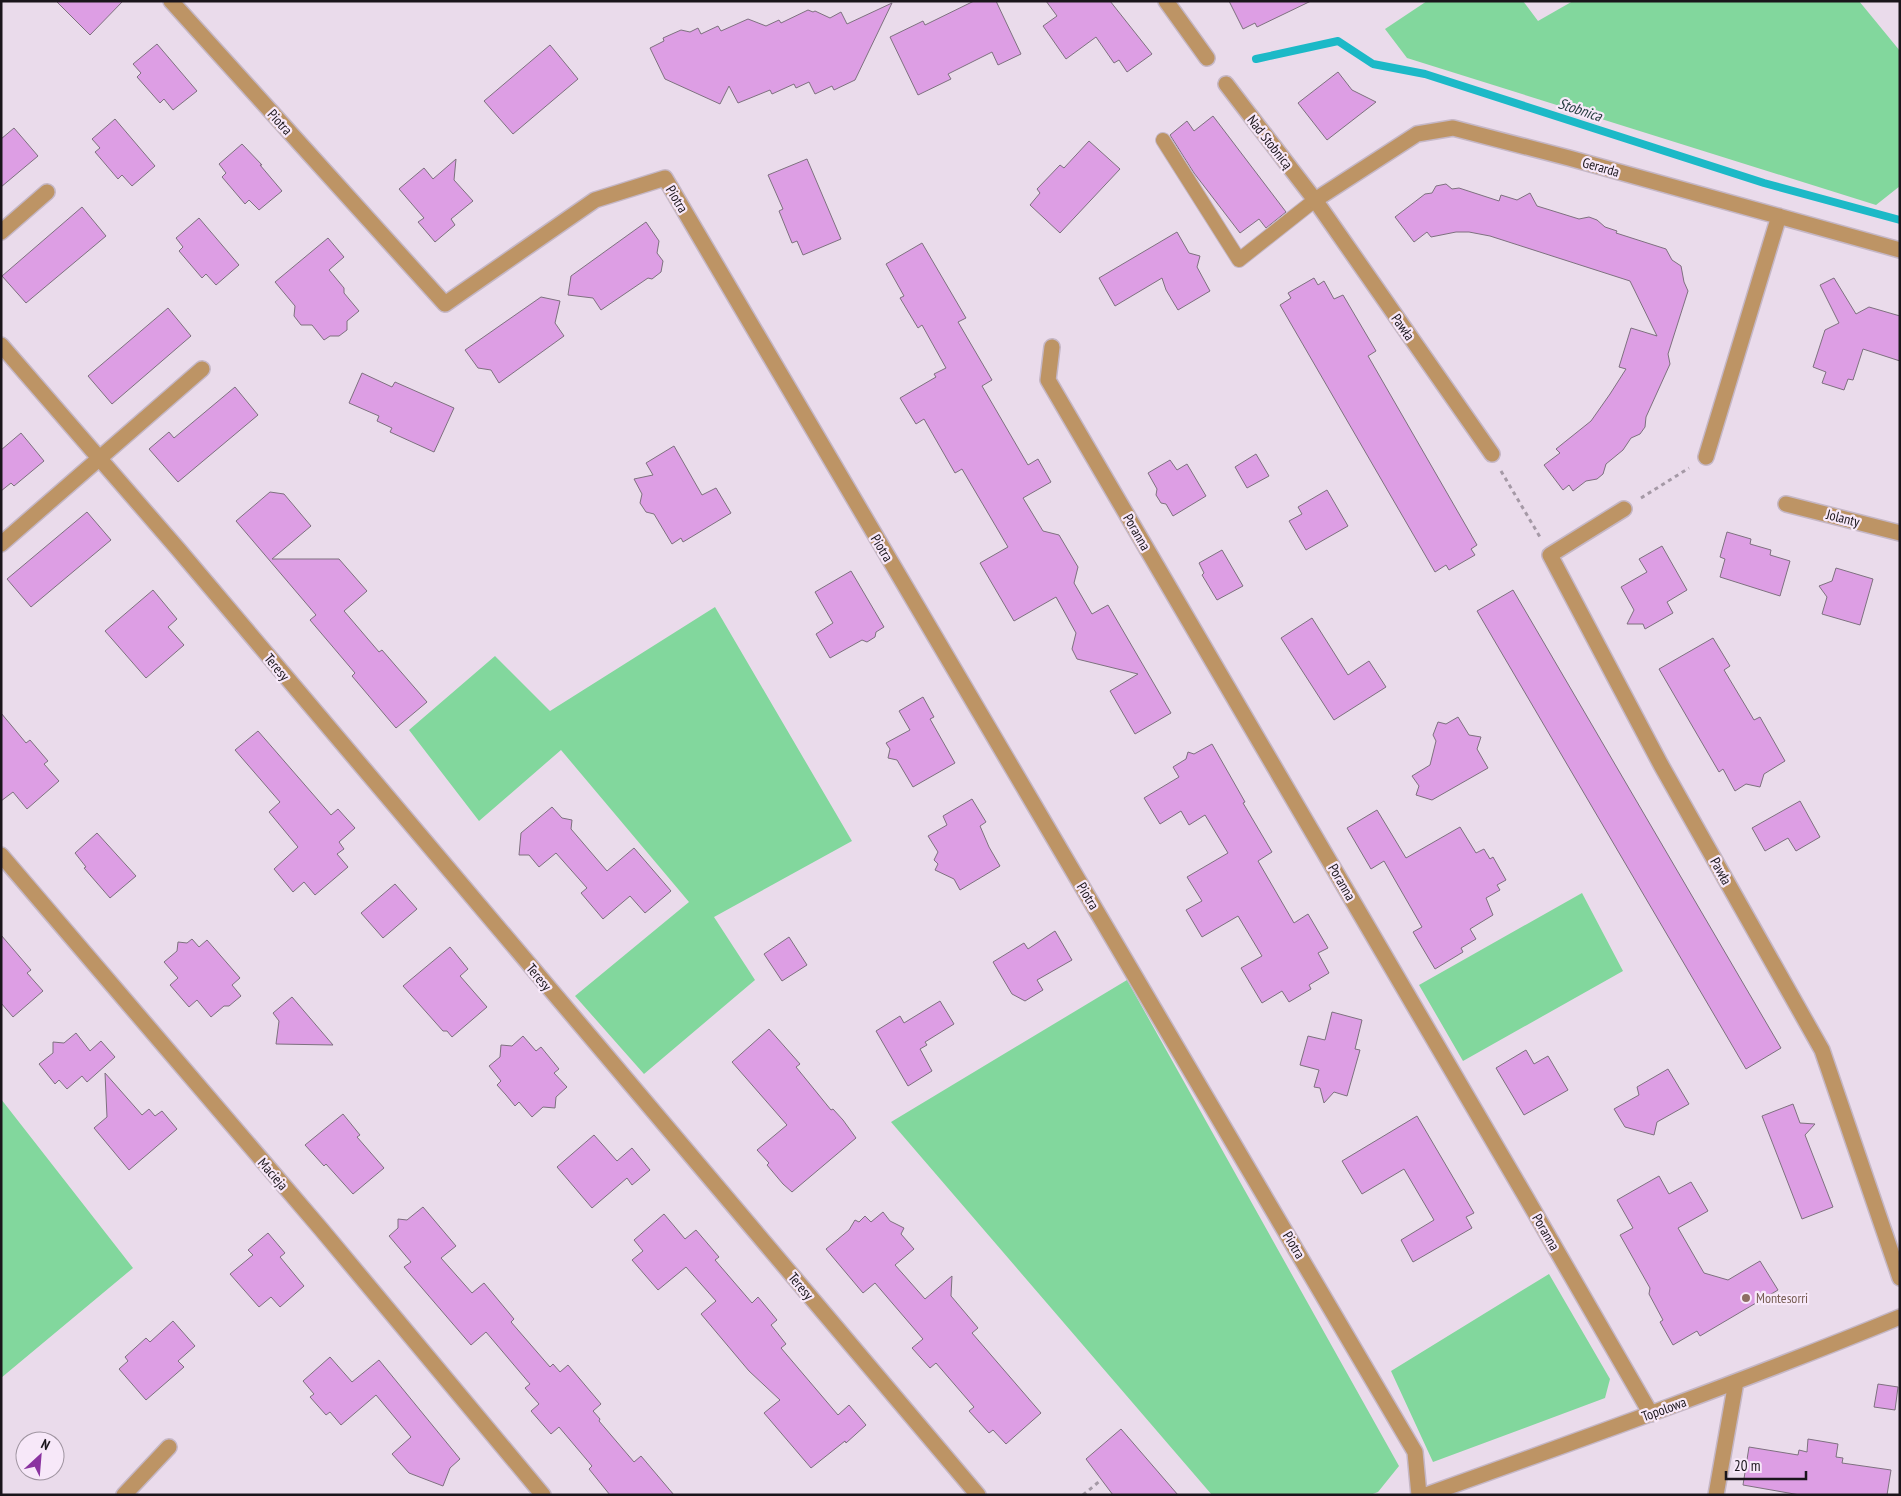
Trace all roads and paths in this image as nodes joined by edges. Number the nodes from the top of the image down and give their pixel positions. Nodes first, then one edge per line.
1 (171, 1) edge
2 (1166, 1) edge
3 (1207, 58) dead end
4 (1226, 84) dead end
5 (1162, 140) dead end
6 (47, 192) dead end
7 (1315, 200) junction
8 (1778, 216) junction
9 (1, 232) edge
10 (1900, 250) edge
11 (1, 345) edge
12 (1052, 346) dead end
13 (202, 369) dead end
14 (1492, 454) joint
15 (1706, 457) joint
16 (100, 459) junction
17 (1786, 504) dead end
18 (1624, 509) joint
19 (1900, 533) edge
20 (1, 544) edge
21 (1550, 555) junction
22 (1, 855) edge
23 (1900, 1278) edge
24 (1900, 1317) edge
25 (1736, 1382) junction
26 (1650, 1414) junction
27 (169, 1447) dead end
28 (1101, 1480) dead end
29 (124, 1495) edge
30 (543, 1495) edge
31 (978, 1495) edge
32 (1083, 1495) edge
33 (1419, 1495) edge
34 (1426, 1495) edge
35 (1716, 1495) edge

1 - 33 street, Piotra
2 - 3 street
4 - 7 street, Nad Stobnicą
5 - 7 lane
6 - 9 street
7 - 8 street, Gerarda
7 - 14 street, Pawła
8 - 10 street, Gerarda
8 - 15 street
11 - 16 street, Teresy
12 - 26 street, Poranna
13 - 16 street
14 - 21 path
15 - 18 path
16 - 20 street
16 - 31 street, Teresy
17 - 19 street, Jolanty
18 - 21 street
21 - 23 street, Pawła
22 - 30 street, Macieja
24 - 25 street, Topolowa
25 - 26 street, Topolowa
25 - 35 street
26 - 34 street, Topolowa
27 - 29 street
28 - 32 path

